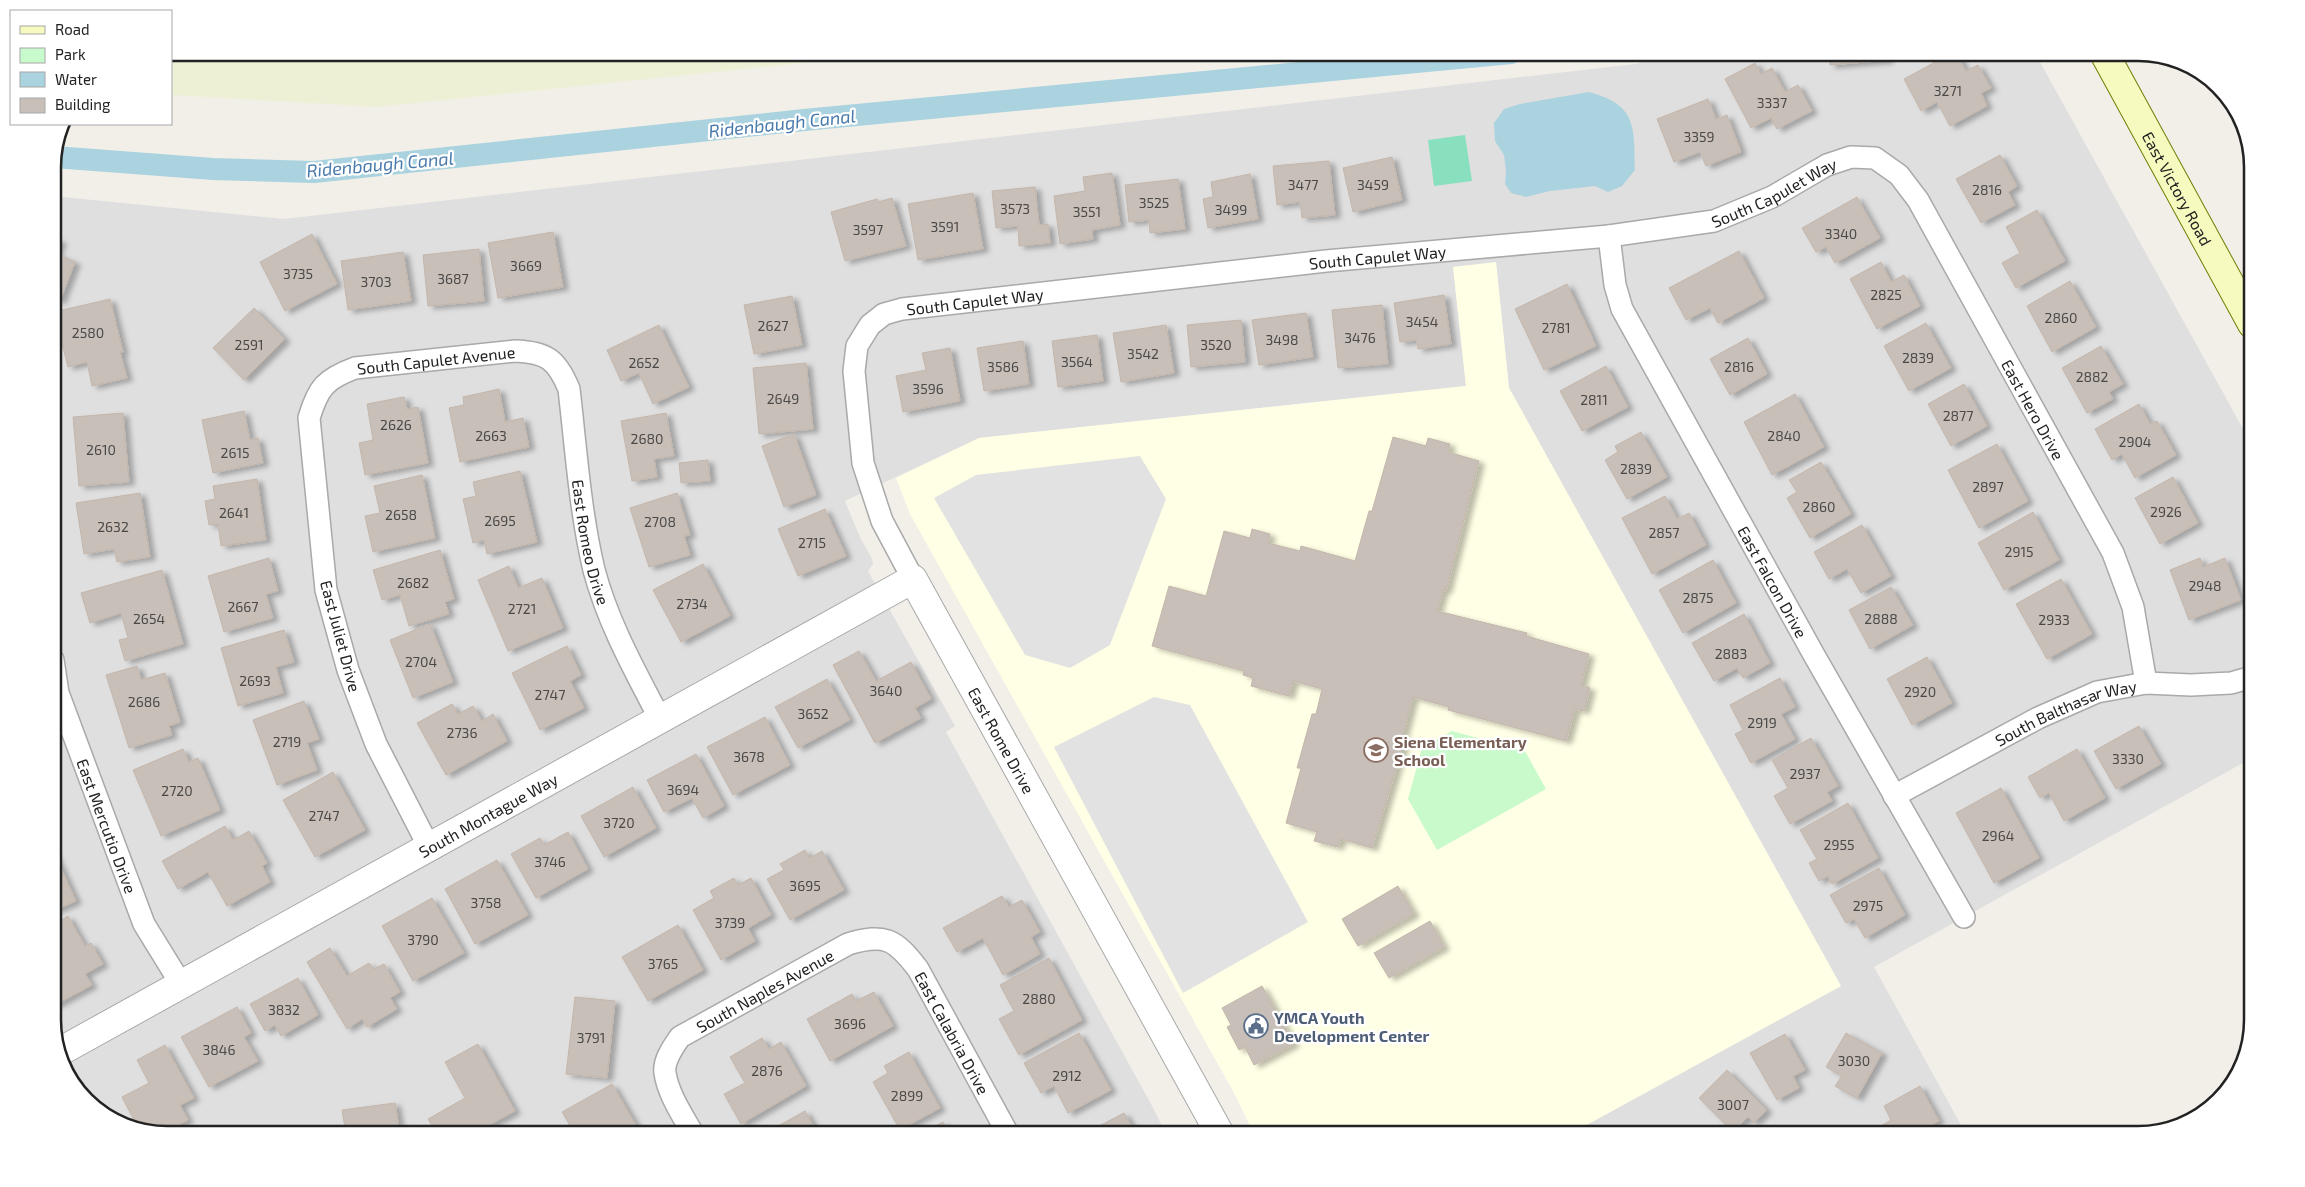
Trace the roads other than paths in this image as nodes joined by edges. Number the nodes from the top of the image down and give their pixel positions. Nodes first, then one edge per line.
1 (2109, 61) edge
2 (1875, 158) joint
3 (1608, 236) junction
4 (2244, 309) edge
5 (870, 325) joint
6 (550, 358) joint
7 (325, 383) joint
8 (913, 579) junction
9 (2244, 679) edge
10 (2146, 682) junction
11 (61, 701) edge
12 (660, 719) junction
13 (1894, 796) junction
14 (429, 847) junction
15 (1964, 917) dead end
16 (887, 939) joint
17 (181, 984) junction
18 (65, 1049) edge
19 (688, 1126) edge
20 (1004, 1126) edge
21 (1216, 1126) edge

1 - 4 main road, East Victory Road
2 - 3 street, South Capulet Way
2 - 10 street, East Hero Drive
3 - 5 street, South Capulet Way
3 - 13 street, East Falcon Drive
5 - 8 street, East Rome Drive
6 - 7 street, South Capulet Avenue
6 - 12 street, East Romeo Drive
7 - 14 street, East Juliet Drive
8 - 12 street, South Montague Way
8 - 21 street, East Rome Drive
9 - 10 street, South Balthasar Way
10 - 13 street, South Balthasar Way
11 - 17 street, East Mercutio Drive
12 - 14 street, South Montague Way
13 - 15 street, East Falcon Drive
14 - 17 street, South Montague Way
16 - 19 street, South Naples Avenue
16 - 20 street, East Calabria Drive
17 - 18 street, South Montague Way

